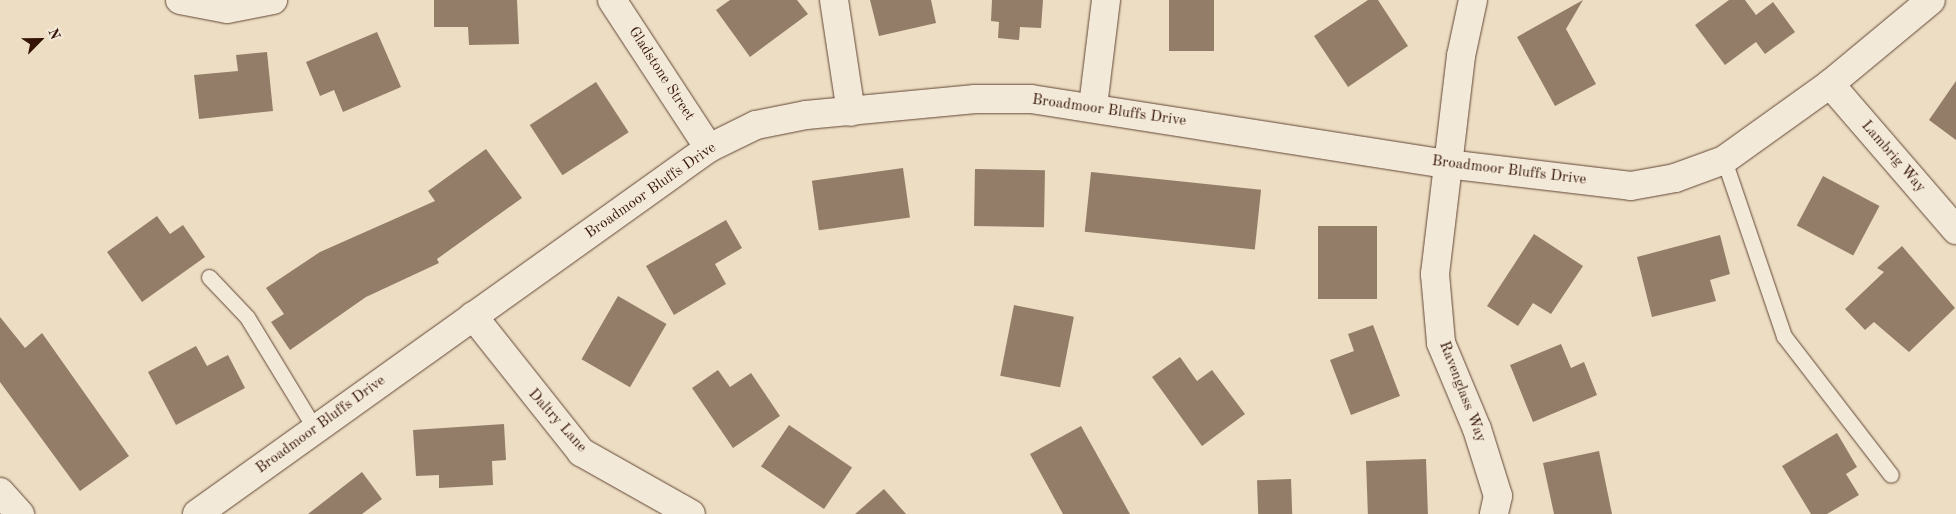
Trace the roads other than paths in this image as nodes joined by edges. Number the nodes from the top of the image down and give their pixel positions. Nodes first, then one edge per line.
1 (180, 0) edge
2 (273, 0) edge
3 (612, 0) edge
4 (834, 0) edge
5 (1106, 0) edge
6 (1474, 0) edge
7 (1932, 0) edge
8 (1830, 84) junction
9 (1093, 106) junction
10 (851, 112) junction
11 (709, 148) junction
12 (1724, 160) junction
13 (1447, 164) junction
14 (1956, 230) edge
15 (209, 277) dead end
16 (473, 316) junction
17 (315, 429) junction
18 (1891, 475) dead end
19 (0, 492) edge
20 (20, 514) edge
21 (197, 514) edge
22 (691, 514) edge
23 (1494, 514) edge

1 - 2 street
3 - 11 street, Gladstone Street
4 - 10 street
5 - 9 street
6 - 13 street, Ravenglass Way
7 - 8 street, Broadmoor Bluffs Drive
8 - 12 street, Broadmoor Bluffs Drive
8 - 14 street, Lambrig Way
9 - 10 street, Broadmoor Bluffs Drive
9 - 13 street, Broadmoor Bluffs Drive
10 - 11 street, Broadmoor Bluffs Drive
11 - 16 street, Broadmoor Bluffs Drive
12 - 13 street, Broadmoor Bluffs Drive
12 - 18 lane
13 - 23 street, Ravenglass Way
15 - 17 lane
16 - 17 street, Broadmoor Bluffs Drive
16 - 22 street, Daltry Lane
17 - 21 street, Broadmoor Bluffs Drive
19 - 20 street

